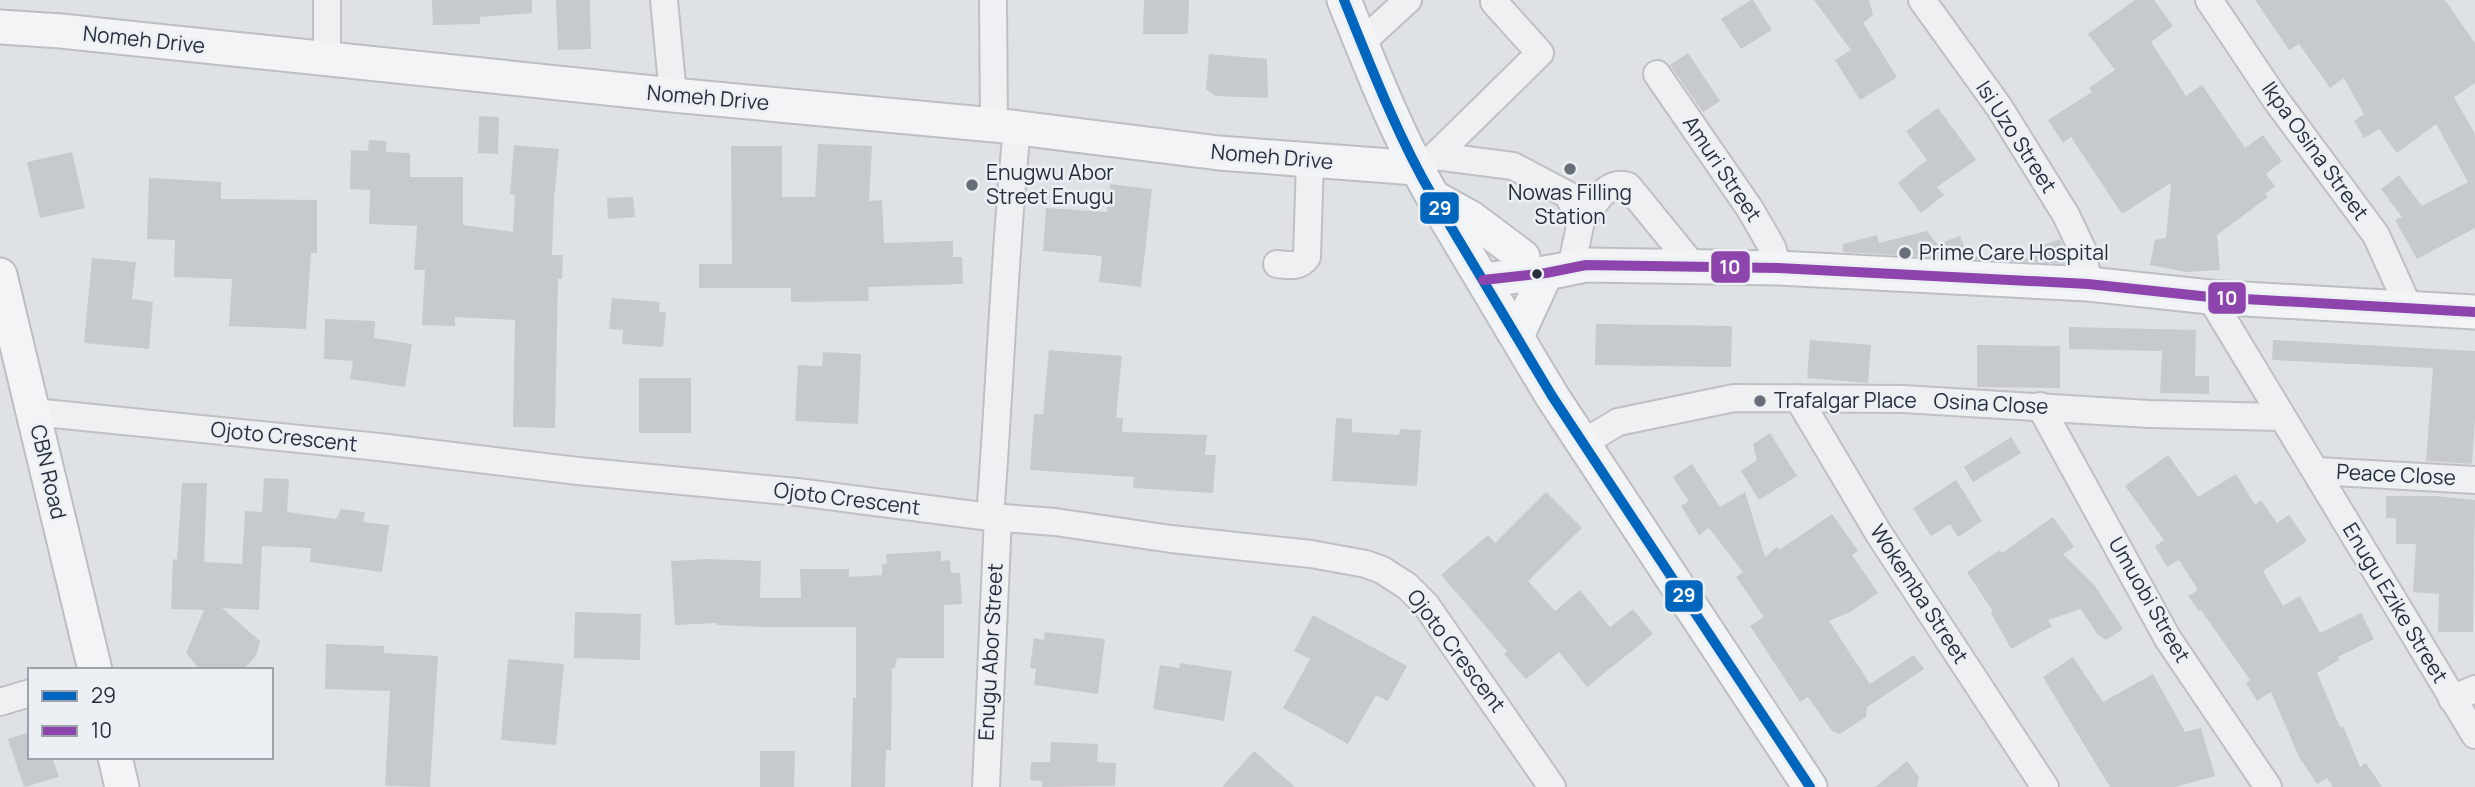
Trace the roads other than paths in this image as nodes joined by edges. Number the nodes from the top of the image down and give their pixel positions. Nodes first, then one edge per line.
1 (327, 0) edge
2 (664, 0) edge
3 (993, 0) edge
4 (1344, 0) edge
5 (1408, 0) edge
6 (1922, 0) edge
7 (2209, 0) edge
8 (1494, 2) dead end
9 (0, 27) edge
10 (1361, 43) junction
11 (327, 59) junction
12 (1657, 74) dead end
13 (673, 95) junction
14 (1006, 126) junction
15 (1310, 160) junction
16 (1426, 162) junction
17 (1433, 197) junction
18 (1581, 221) junction
19 (1277, 264) dead end
20 (1557, 264) junction
21 (1694, 267) junction
22 (1779, 268) junction
23 (1476, 269) junction
24 (0, 275) edge
25 (2088, 284) junction
26 (2210, 297) junction
27 (2409, 308) junction
28 (2475, 312) edge
29 (1517, 336) junction
30 (8, 346) edge
31 (1798, 398) junction
32 (2040, 406) junction
33 (34, 412) junction
34 (2281, 417) junction
35 (1583, 443) junction
36 (2317, 471) junction
37 (2475, 480) edge
38 (994, 517) junction
39 (95, 668) edge
40 (28, 694) edge
41 (2463, 694) edge
42 (0, 702) edge
43 (2475, 735) edge
44 (115, 759) edge
45 (122, 787) edge
46 (986, 787) edge
47 (1552, 787) edge
48 (1810, 787) edge
49 (2045, 787) edge
50 (2269, 787) edge

1 - 11 street
2 - 13 street
3 - 14 street, Enugu Abor Street
4 - 10 main road
5 - 10 street
6 - 25 street, Isi Uzo Street
7 - 27 street, Ikpa Osina Street
8 - 16 street
9 - 11 main road, Nomeh Drive
10 - 16 main road
11 - 13 main road, Nomeh Drive
12 - 22 street, Amuri Street
13 - 14 main road, Nomeh Drive
14 - 15 main road, Nomeh Drive
14 - 38 street, Enugu Abor Street
15 - 16 main road, Nomeh Drive
15 - 19 street
16 - 17 main road
16 - 18 street
17 - 20 main road
17 - 23 main road
18 - 20 street
18 - 21 street
20 - 21 main road
20 - 23 main road
20 - 29 main road
21 - 22 main road
22 - 25 main road
23 - 29 main road
24 - 30 main road, CBN Road
25 - 26 main road
26 - 27 main road
26 - 34 street, Enugu Ezike Street
27 - 28 main road
29 - 35 main road
30 - 33 main road, CBN Road
31 - 32 street, Osina Close
31 - 35 street, Osina Close
31 - 49 street, Wokemba Street
32 - 34 street, Osina Close
32 - 50 street, Umuobi Street
33 - 38 street, Ojoto Crescent
33 - 39 main road, CBN Road
34 - 36 street, Enugu Ezike Street
35 - 48 main road
36 - 37 street, Peace Close
36 - 41 street, Enugu Ezike Street
38 - 46 street, Enugu Abor Street
38 - 47 street, Ojoto Crescent
40 - 42 street
41 - 43 street, Enugu Ezike Street
44 - 45 main road

